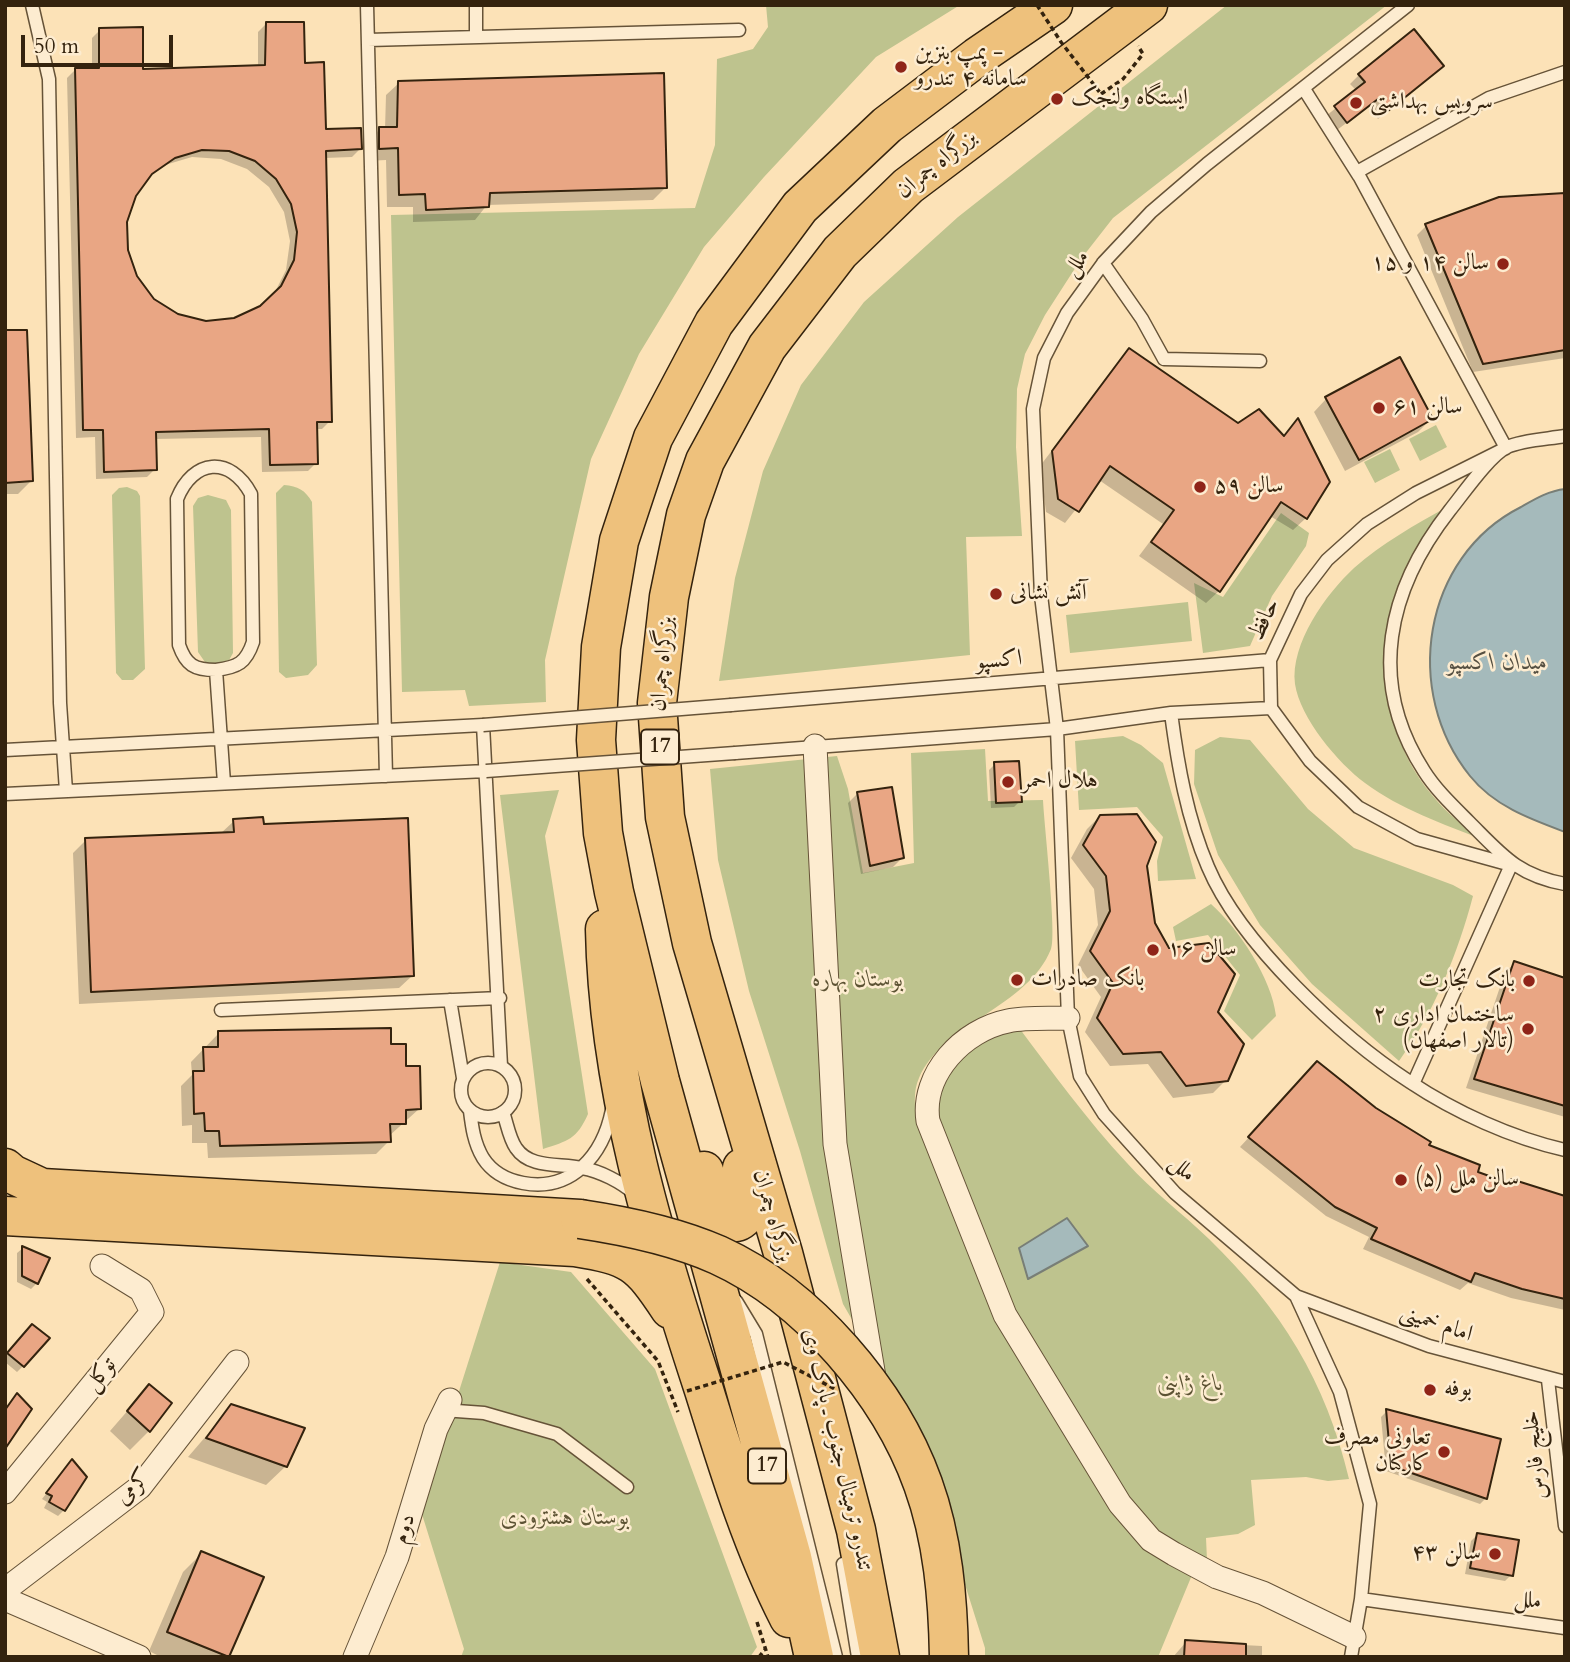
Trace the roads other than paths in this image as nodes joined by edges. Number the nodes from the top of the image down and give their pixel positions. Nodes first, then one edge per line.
1 (32, 5) edge
2 (367, 5) edge
3 (477, 5) edge
4 (1037, 5) edge
5 (1054, 5) edge
6 (1148, 5) edge
7 (1408, 5) edge
8 (739, 30) dead end
9 (476, 37) junction
10 (368, 40) junction
11 (976, 57) junction
12 (1565, 72) edge
13 (1304, 89) junction
14 (1358, 174) junction
15 (1103, 263) junction
16 (1260, 361) dead end
17 (1565, 436) edge
18 (1506, 447) junction
19 (1270, 660) junction
20 (216, 670) junction
21 (1053, 677) junction
22 (1272, 708) junction
23 (1171, 713) junction
24 (483, 725) junction
25 (1057, 729) junction
26 (385, 730) junction
27 (220, 739) junction
28 (815, 746) junction
29 (63, 747) junction
30 (5, 750) edge
31 (486, 771) junction
32 (386, 776) junction
33 (224, 783) junction
34 (66, 791) junction
35 (5, 794) edge
36 (603, 833) junction
37 (1511, 864) junction
38 (1565, 884) edge
39 (500, 998) junction
40 (450, 1000) junction
41 (221, 1010) dead end
42 (1068, 1018) junction
43 (725, 1054) junction
44 (501, 1066) junction
45 (618, 1075) junction
46 (463, 1078) junction
47 (660, 1082) junction
48 (1413, 1084) junction
49 (470, 1111) junction
50 (503, 1112) junction
51 (1565, 1150) edge
52 (5, 1168) edge
53 (583, 1168) junction
54 (649, 1206) junction
55 (5, 1216) edge
56 (783, 1253) junction
57 (102, 1266) dead end
58 (1296, 1296) junction
59 (783, 1309) dead end
60 (685, 1333) junction
61 (237, 1362) dead end
62 (1548, 1380) junction
63 (1565, 1382) edge
64 (446, 1405) joint
65 (884, 1438) dead end
66 (627, 1487) dead end
67 (5, 1492) edge
68 (1565, 1526) edge
69 (842, 1554) dead end
70 (5, 1590) edge
71 (5, 1599) edge
72 (1361, 1599) junction
73 (1565, 1628) edge
74 (1352, 1647) edge
75 (821, 1655) edge
76 (139, 1657) edge
77 (355, 1657) edge
78 (858, 1657) edge
79 (880, 1657) edge
80 (949, 1657) edge

1 - 29 lane
2 - 10 lane
3 - 9 lane
4 - 11 highway
5 - 11 highway, 17
6 - 43 highway, بزرگراه چمران / 17
7 - 13 lane, ملل
8 - 9 lane
9 - 10 lane
10 - 26 lane
11 - 36 highway, 17
12 - 14 lane
13 - 14 lane
13 - 15 lane, ملل
14 - 18 lane
15 - 16 lane
15 - 21 lane, ملل
17 - 18 lane, حافظ
18 - 19 lane, حافظ
18 - 37 lane
19 - 21 lane, اکسپو
19 - 22 lane, حافظ
20 - 20 lane
20 - 27 lane
21 - 24 lane, اکسپو, bridge
21 - 25 lane, ملل
22 - 23 lane
22 - 37 lane
23 - 25 lane
23 - 48 lane
24 - 26 lane, اکسپو
24 - 31 lane
25 - 28 lane
25 - 42 lane, ملل
26 - 27 lane, اکسپو
26 - 32 lane
27 - 29 lane, اکسپو
27 - 33 lane
28 - 31 lane, bridge
28 - 65 street
29 - 30 lane, اکسپو
29 - 34 lane
31 - 32 lane
31 - 39 lane
32 - 33 lane
33 - 34 lane
34 - 35 lane
36 - 45 highway
36 - 47 highway, 17
37 - 38 lane
37 - 48 lane
39 - 40 lane
39 - 44 lane
40 - 41 lane
40 - 46 lane
42 - 58 lane, ملل
42 - 74 street
43 - 47 highway
43 - 56 highway, بزرگراه چمران / 17
44 - 46 lane
44 - 50 lane
45 - 53 lane
45 - 54 highway
46 - 49 lane
47 - 75 highway, 17
48 - 51 lane
49 - 50 lane
49 - 53 lane
50 - 53 lane
52 - 80 highway, bridge
53 - 54 lane
54 - 60 highway
55 - 60 highway
56 - 59 lane, تندرو ترمینال جنوب ـ پارک وی
56 - 79 highway, بزرگراه چمران / 17
57 - 67 street, توکل
58 - 62 lane, امام خمینی
58 - 72 lane, ملل
60 - 75 highway
61 - 70 street, کرمی
62 - 63 lane, امام خمینی
62 - 68 lane, خلیج فارس
64 - 66 lane
64 - 77 street, دوم
69 - 78 lane, تندرو ترمینال جنوب ـ پارک وی
71 - 76 street
72 - 73 lane, ملل
72 - 74 lane, ملل

